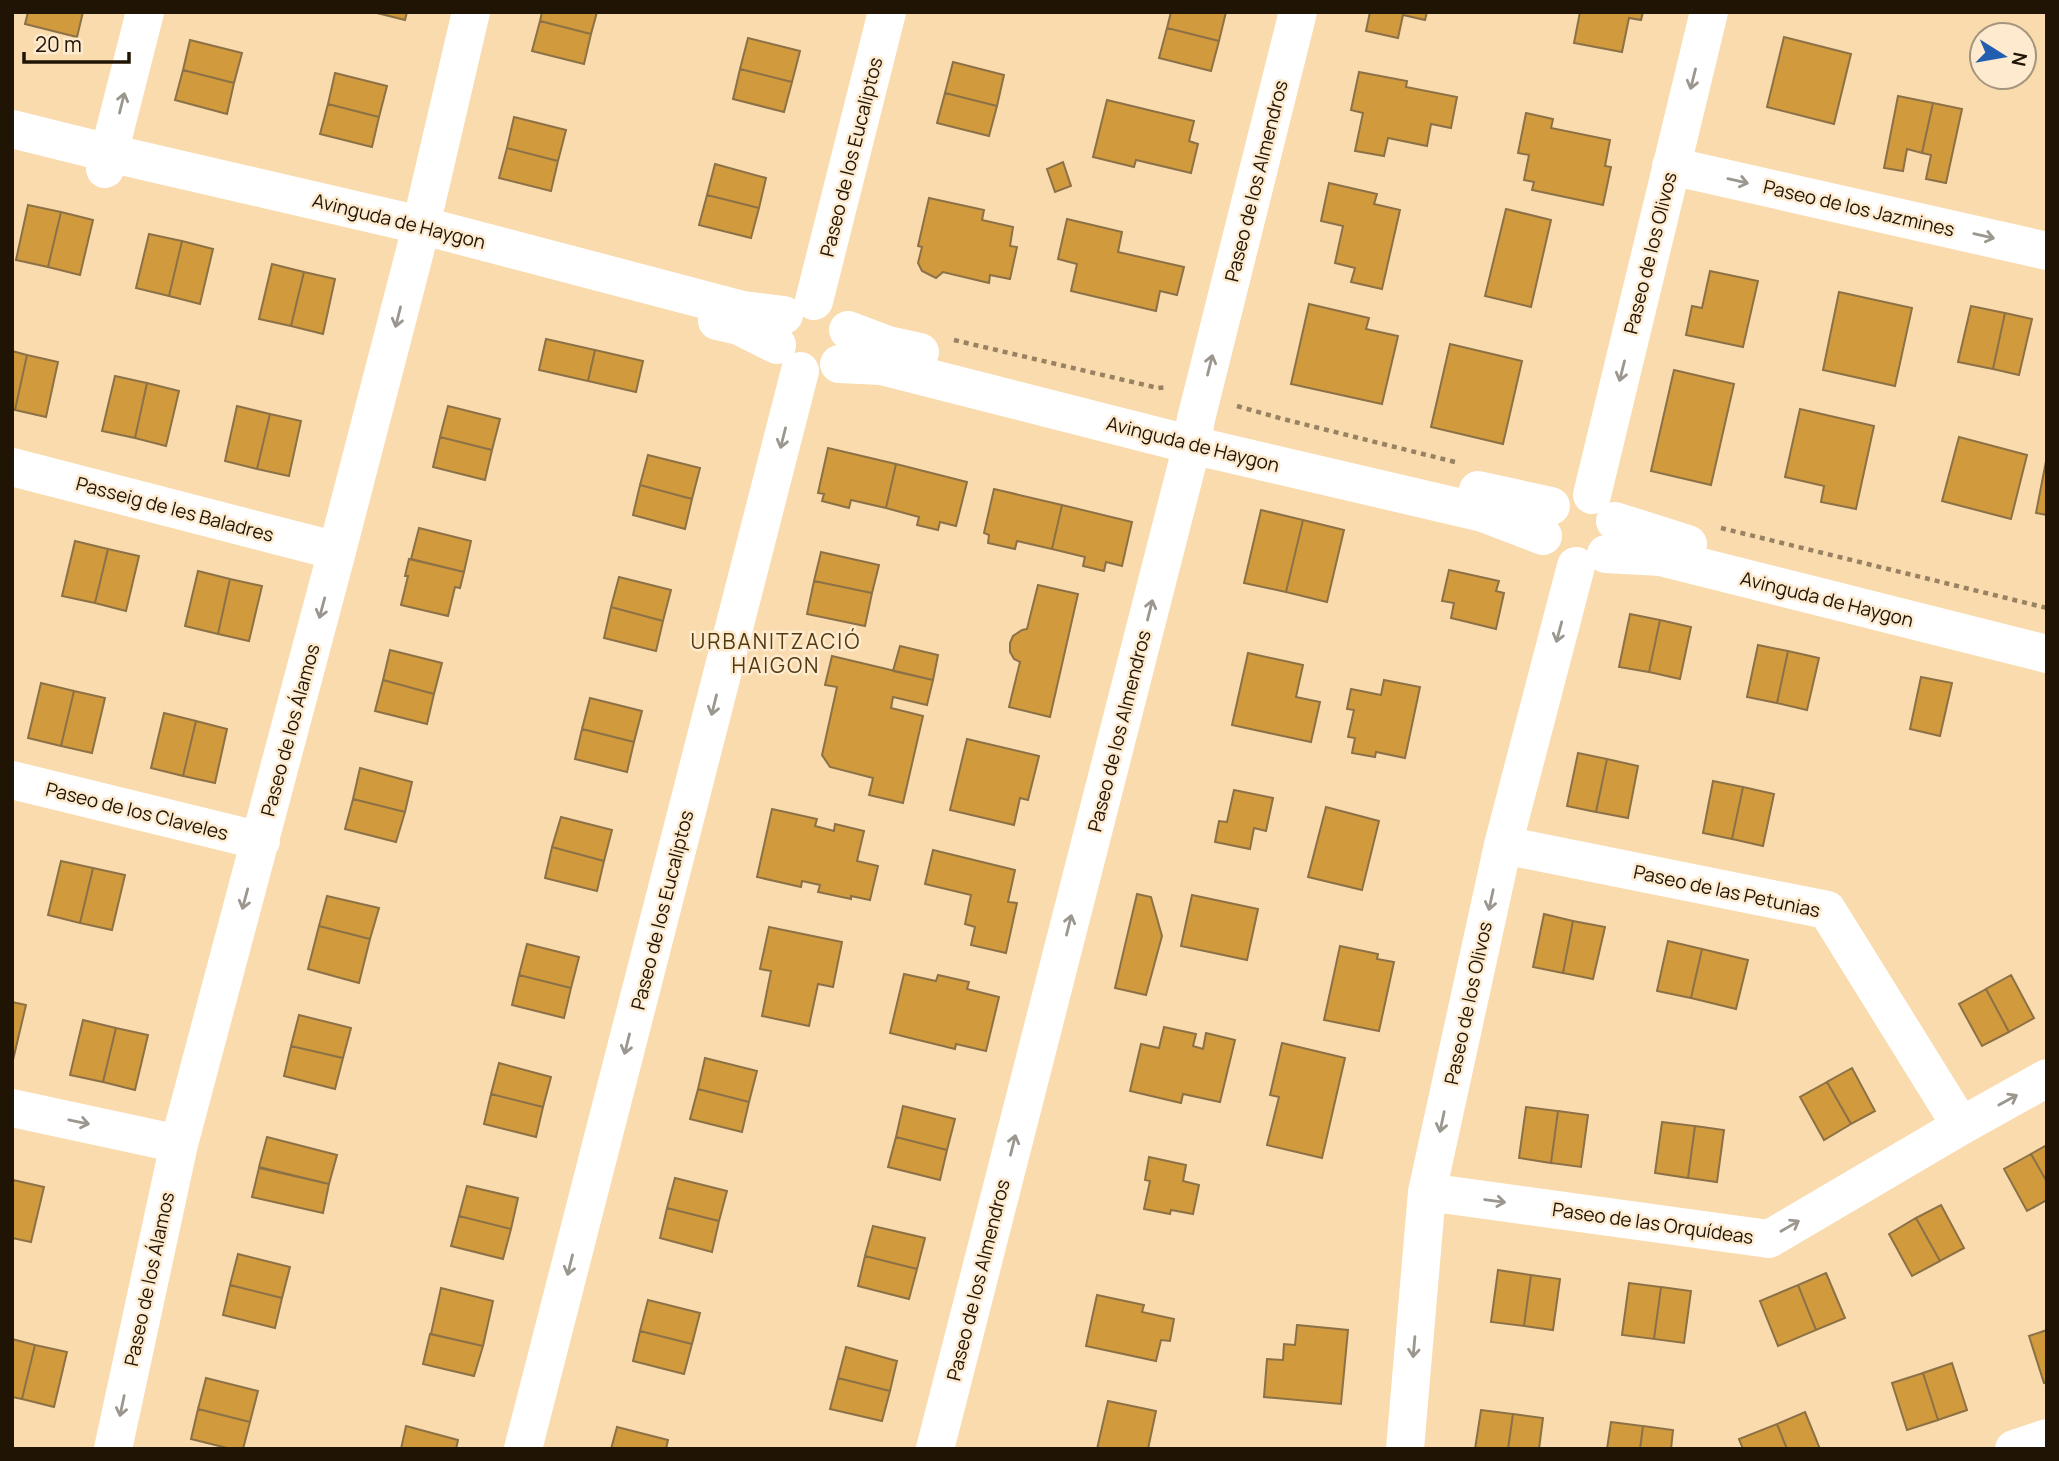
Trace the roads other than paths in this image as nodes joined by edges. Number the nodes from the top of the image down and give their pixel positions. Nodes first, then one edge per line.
1 (145, 12) edge
2 (471, 12) edge
3 (887, 12) edge
4 (1298, 12) edge
5 (1709, 12) edge
6 (12, 129) edge
7 (12, 145) edge
8 (107, 161) junction
9 (1671, 166) junction
10 (417, 238) junction
11 (2047, 251) edge
12 (794, 333) junction
13 (844, 347) junction
14 (1197, 417) junction
15 (12, 467) edge
16 (1547, 521) junction
17 (1597, 534) junction
18 (337, 551) junction
19 (2047, 635) edge
20 (2047, 654) edge
21 (12, 780) edge
22 (261, 841) junction
23 (1503, 845) junction
24 (2047, 1078) edge
25 (12, 1108) edge
26 (1961, 1126) junction
27 (178, 1144) junction
28 (1427, 1192) junction
29 (2047, 1438) edge
30 (113, 1449) edge
31 (523, 1449) edge
32 (935, 1449) edge
33 (1405, 1449) edge
34 (2014, 1449) edge

8 -> 1 street
2 - 10 street, Paseo de los Álamos
3 - 12 street, Paseo de los Eucaliptos
14 -> 4 street, Paseo de los Almendros
5 -> 9 street, Paseo de los Olivos
6 - 8 street, Avinguda de Haygon
7 - 8 street, Avinguda de Haygon
8 - 10 street, Avinguda de Haygon
9 -> 11 street, Paseo de los Jazmines
9 -> 17 street, Paseo de los Olivos
10 - 12 street, Avinguda de Haygon
10 -> 18 street, Paseo de los Álamos
12 - 13 street, Avinguda de Haygon
12 - 13 street
12 -> 31 street, Paseo de los Eucaliptos
13 - 14 street, Avinguda de Haygon
14 - 16 street, Avinguda de Haygon
32 -> 14 street, Paseo de los Almendros
15 - 18 street, Passeig de les Baladres
16 - 17 street
16 - 17 street
17 - 19 street, Avinguda de Haygon
17 - 20 street, Avinguda de Haygon
17 -> 23 street, Paseo de los Olivos
18 -> 22 street, Paseo de los Álamos
21 - 22 street, Paseo de los Claveles
22 -> 27 street, Paseo de los Álamos
23 - 26 street, Paseo de las Petunias
23 -> 28 street, Paseo de los Olivos
26 -> 24 street, Paseo de las Orquídeas
25 -> 27 street
28 -> 26 street, Paseo de las Orquídeas
27 -> 30 street, Paseo de los Álamos
28 -> 33 street, Paseo de los Olivos
29 - 34 street

